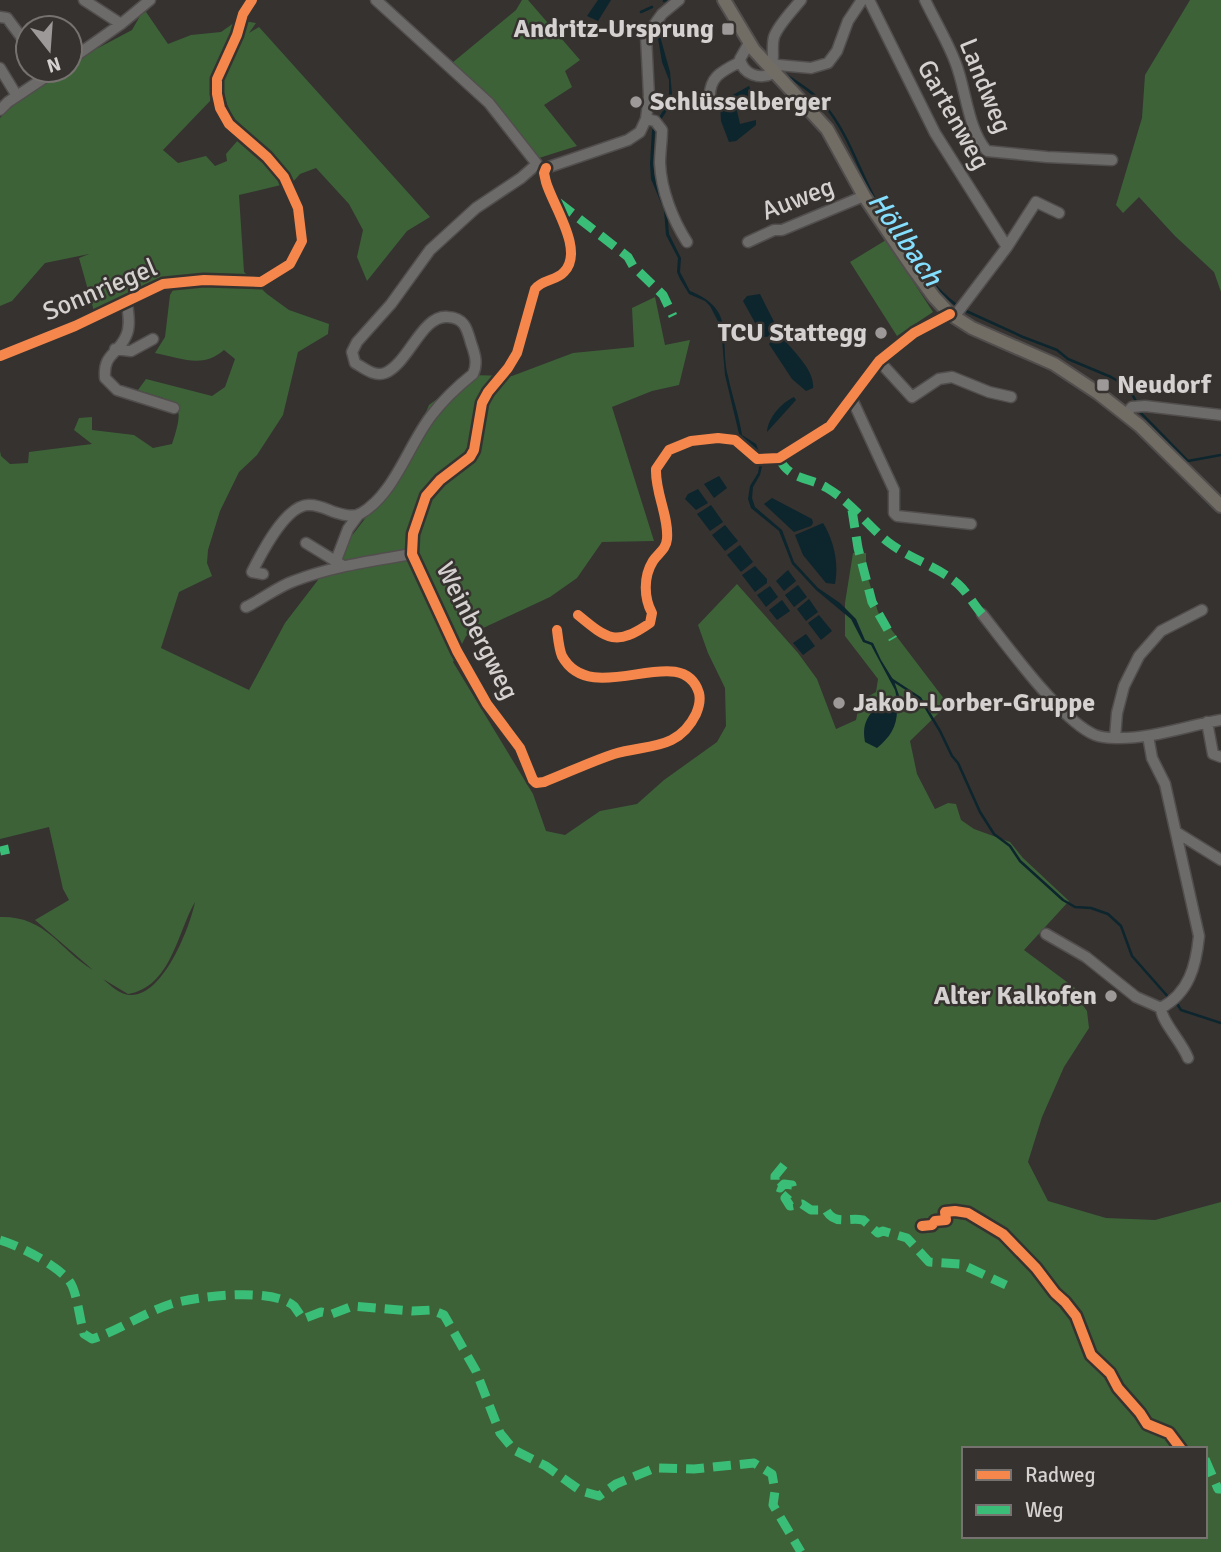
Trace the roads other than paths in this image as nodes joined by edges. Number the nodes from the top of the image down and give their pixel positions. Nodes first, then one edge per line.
1 (84, 0) edge
2 (150, 0) edge
3 (252, 0) edge
4 (376, 0) edge
5 (679, 0) edge
6 (724, 0) edge
7 (801, 0) edge
8 (862, 0) edge
9 (869, 0) edge
10 (925, 0) edge
11 (0, 18) edge
12 (121, 24) junction
13 (14, 27) edge
14 (749, 43) junction
15 (84, 50) edge
16 (740, 62) junction
17 (0, 68) edge
18 (773, 71) junction
19 (34, 84) edge
20 (17, 96) junction
21 (710, 100) dead end
22 (0, 110) edge
23 (653, 122) junction
24 (1112, 160) dead end
25 (542, 166) junction
26 (864, 196) junction
27 (1059, 213) dead end
28 (687, 242) dead end
29 (748, 242) dead end
30 (1007, 247) junction
31 (127, 302) junction
32 (952, 316) junction
33 (153, 339) dead end
34 (115, 349) junction
35 (0, 356) edge
36 (880, 361) junction
37 (851, 397) junction
38 (1011, 397) dead end
39 (174, 408) dead end
40 (1126, 414) junction
41 (1221, 415) edge
42 (1221, 506) edge
43 (359, 514) junction
44 (971, 524) dead end
45 (306, 543) dead end
46 (412, 554) junction
47 (340, 564) junction
48 (263, 574) dead end
49 (246, 607) dead end
50 (1202, 610) dead end
51 (982, 614) dead end
52 (578, 615) dead end
53 (557, 630) dead end
54 (1221, 720) edge
55 (1207, 722) junction
56 (1148, 736) junction
57 (1115, 738) junction
58 (1221, 757) edge
59 (1176, 832) junction
60 (1221, 860) edge
61 (1045, 934) dead end
62 (1164, 1006) junction
63 (1188, 1058) dead end

1 - 12 street
2 - 12 street
3 - 31 street, Sonnriegel
4 - 25 street
5 - 23 street
6 - 14 main road
7 - 18 street
8 - 18 street
9 - 30 street, Gartenweg
10 - 24 street, Landweg
11 - 13 street
12 - 15 street
14 - 16 street
14 - 18 main road
16 - 18 street
16 - 21 street
17 - 20 street
18 - 26 main road
19 - 20 street
20 - 22 street
23 - 25 street
23 - 28 street
25 - 43 street
25 - 46 street, Weinbergweg
26 - 29 street, Auweg
26 - 32 main road
27 - 30 street
30 - 32 street
31 - 34 street
31 - 35 street, Sonnriegel
32 - 36 street
32 - 40 main road
33 - 34 street
34 - 39 street
36 - 37 street
36 - 38 street
37 - 44 street
37 - 52 street
40 - 41 street
40 - 42 main road
43 - 47 street
43 - 48 street
45 - 47 street
46 - 47 street, Weinbergweg
46 - 53 street, Weinbergweg
47 - 49 street, Weinbergweg
50 - 57 street
51 - 57 street
54 - 55 street
55 - 56 street
55 - 58 street
56 - 57 street
56 - 59 street
59 - 60 street
59 - 62 street
61 - 62 street
62 - 63 street

